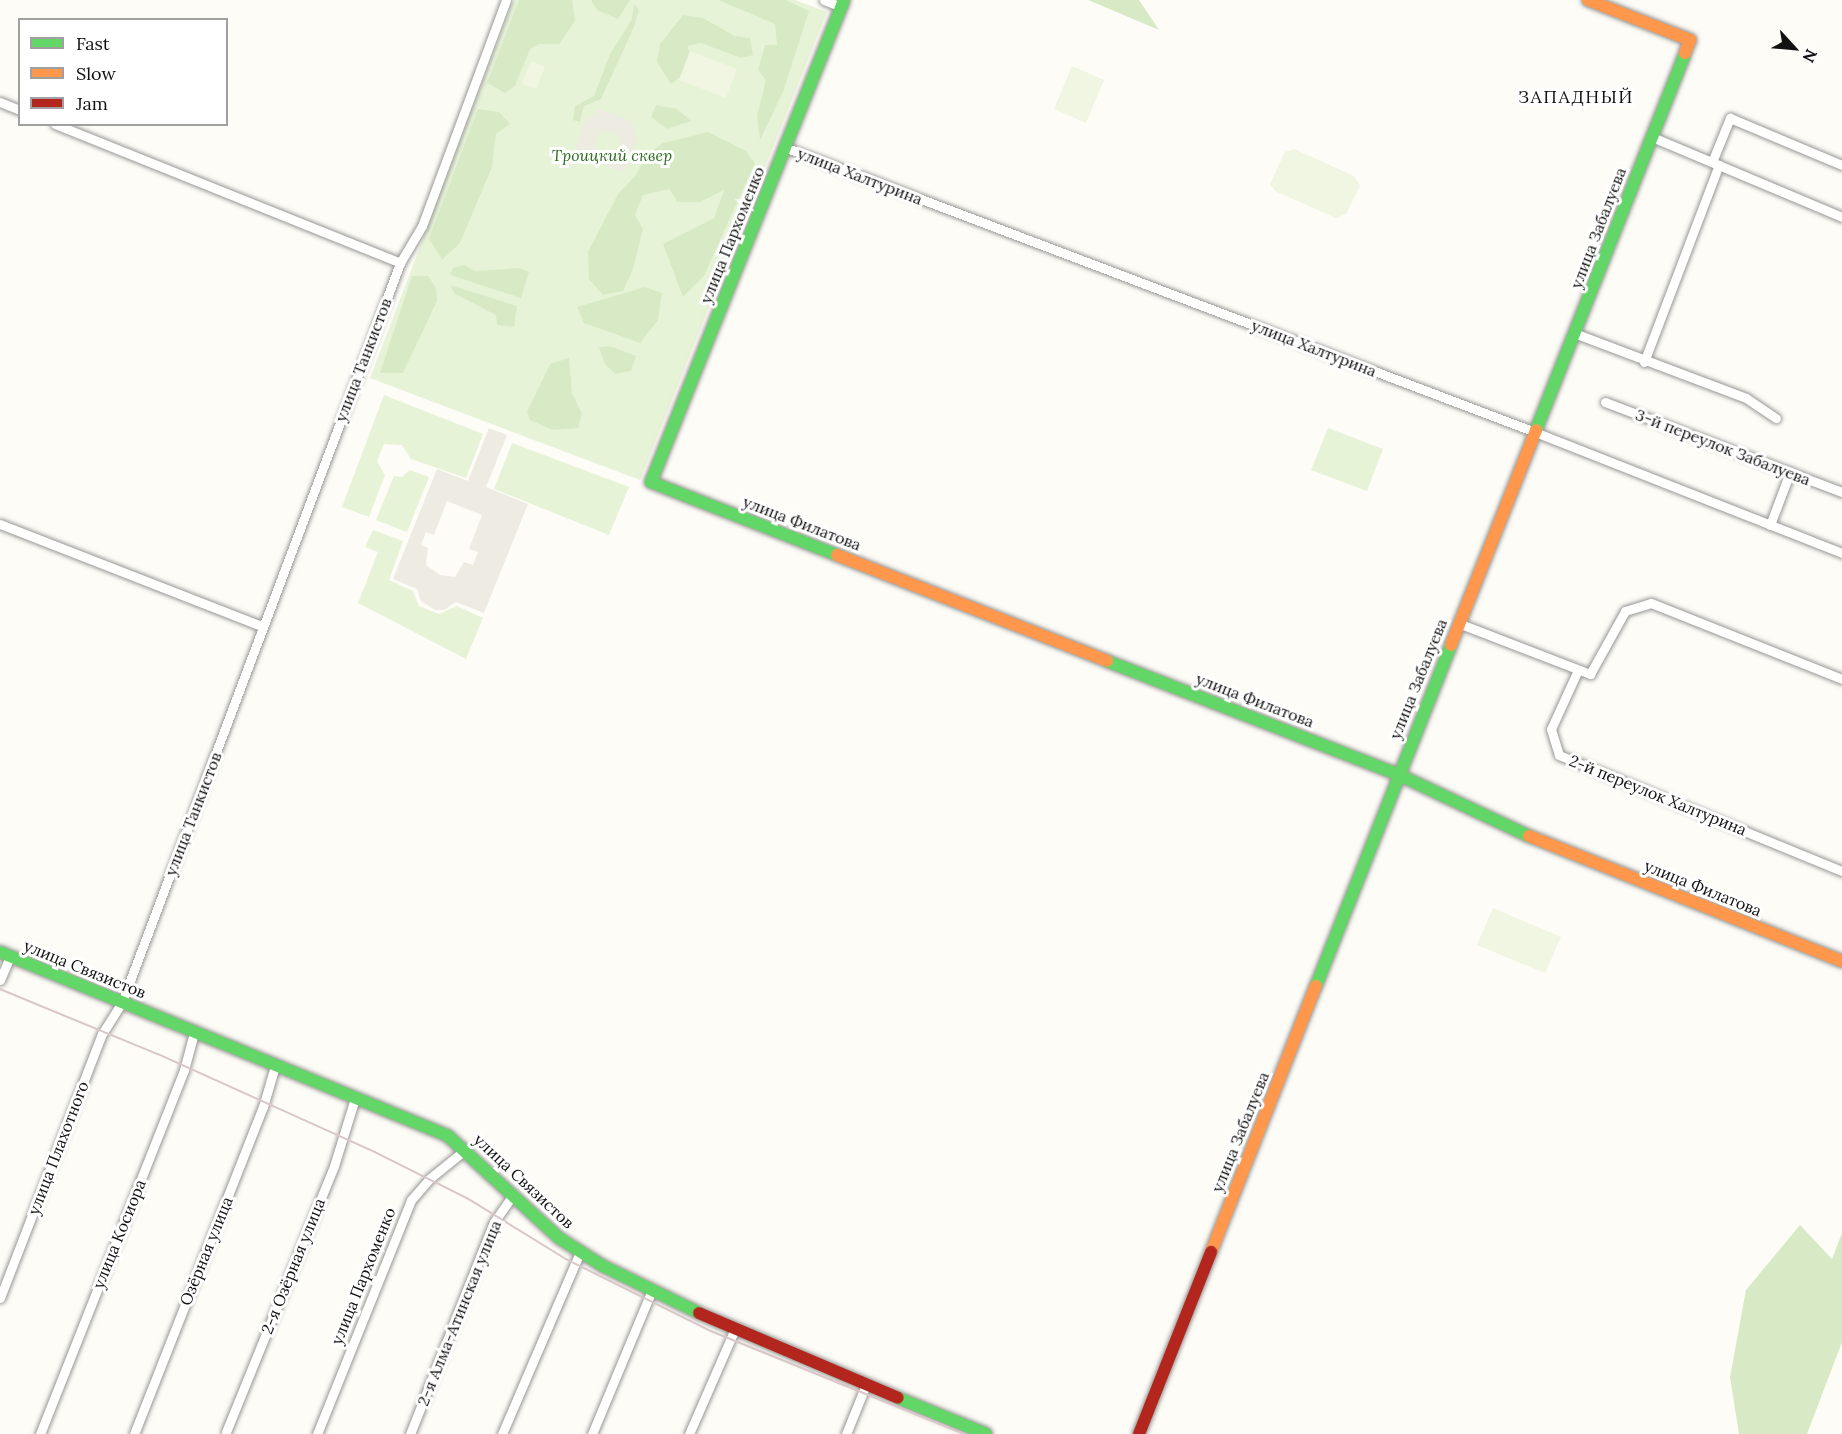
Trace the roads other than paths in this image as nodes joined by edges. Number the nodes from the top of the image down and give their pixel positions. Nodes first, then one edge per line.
1 (506, 0) edge
2 (824, 0) edge
3 (1588, 0) edge
4 (843, 3) edge
5 (0, 102) edge
6 (18, 109) edge
7 (61, 126) edge
8 (1652, 137) junction
9 (784, 147) junction
10 (1716, 164) junction
11 (1842, 165) edge
12 (1842, 217) edge
13 (400, 263) junction
14 (1574, 333) junction
15 (1644, 362) junction
16 (1605, 402) dead end
17 (1776, 418) dead end
18 (1535, 432) junction
19 (1790, 472) junction
20 (651, 482) joint
21 (1842, 492) edge
22 (0, 524) edge
23 (1770, 525) junction
24 (1842, 553) edge
25 (1458, 623) junction
26 (262, 626) junction
27 (1578, 670) junction
28 (1842, 679) edge
29 (1397, 774) junction
30 (1842, 871) edge
31 (5, 954) edge
32 (1842, 961) edge
33 (0, 980) edge
34 (122, 1002) junction
35 (194, 1032) junction
36 (275, 1066) junction
37 (355, 1098) junction
38 (466, 1149) junction
39 (513, 1195) junction
40 (580, 1252) junction
41 (651, 1292) junction
42 (0, 1298) edge
43 (734, 1331) junction
44 (865, 1387) junction
45 (226, 1432) dead end
46 (40, 1434) edge
47 (134, 1434) edge
48 (317, 1434) edge
49 (410, 1434) edge
50 (502, 1434) edge
51 (592, 1434) edge
52 (689, 1434) edge
53 (846, 1434) edge
54 (986, 1434) edge
55 (1139, 1434) edge

1 - 13 street, улица Танкистов
2 - 4 street
3 - 8 street, улица Забалуева
4 - 9 street, улица Пархоменко
5 - 6 street
7 - 13 street
8 - 10 street
8 - 14 street, улица Забалуева
9 - 18 street, улица Халтурина
9 - 20 street, улица Пархоменко
10 - 11 street
10 - 12 street
10 - 15 street
13 - 26 street, улица Танкистов
14 - 15 street
14 - 18 street, улица Забалуева
15 - 17 street
16 - 19 street, 3-й переулок Забалуева
18 - 23 street, улица Халтурина
18 - 25 street, улица Забалуева
19 - 21 street, 3-й переулок Забалуева
19 - 23 street
20 - 29 street, улица Филатова
22 - 26 street
23 - 24 street, улица Халтурина
25 - 27 street
25 - 29 street, улица Забалуева
26 - 34 street, улица Танкистов
27 - 28 street
27 - 30 street, 2-й переулок Халтурина
29 - 32 street, улица Филатова
29 - 55 street, улица Забалуева
31 - 33 street
31 - 34 street, улица Связистов
34 - 35 street, улица Связистов
34 - 42 street, улица Плахотного
35 - 36 street, улица Связистов
35 - 46 street, улица Косиора
36 - 37 street, улица Связистов
36 - 47 street, Озёрная улица
37 - 38 street, улица Связистов
37 - 45 street, 2-я Озёрная улица
38 - 39 street, улица Связистов
38 - 48 street, улица Пархоменко
39 - 40 street, улица Связистов
39 - 49 street, 2-я Алма-Атинская улица
40 - 41 street, улица Связистов
40 - 50 street
41 - 43 street, улица Связистов
41 - 51 street
43 - 44 street, улица Связистов
43 - 52 street
44 - 53 street
44 - 54 street, улица Связистов

